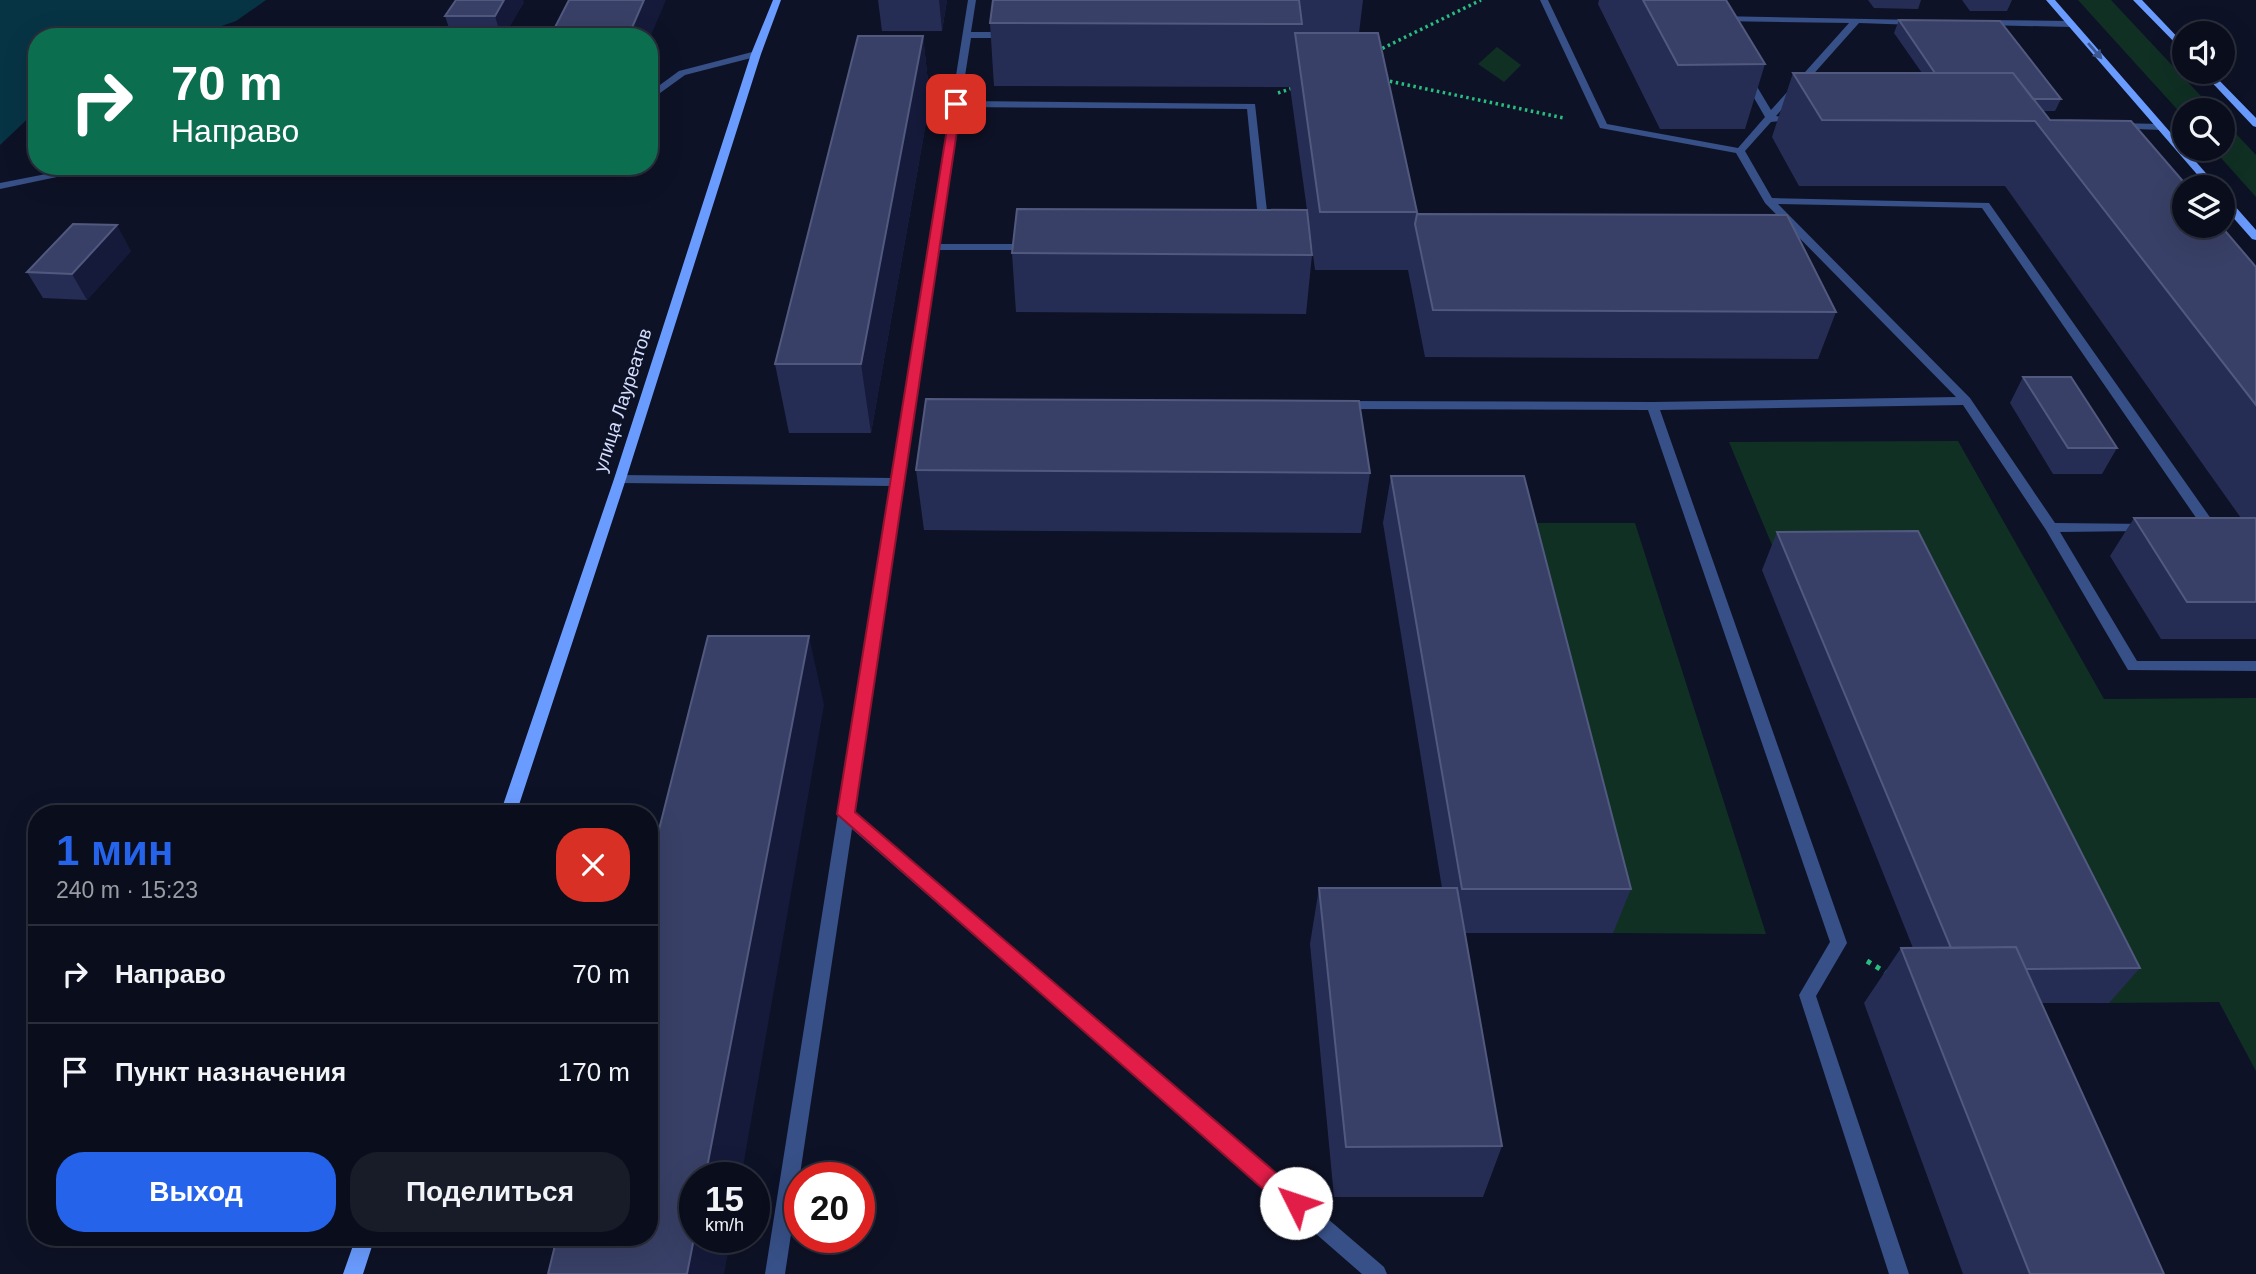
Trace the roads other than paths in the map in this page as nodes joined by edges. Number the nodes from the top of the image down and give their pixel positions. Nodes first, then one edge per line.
1 (777, 0) edge
2 (972, 0) edge
3 (1544, 0) edge
4 (2050, 0) edge
5 (2137, 0) edge
6 (1856, 21) junction
7 (1922, 22) edge
8 (1975, 23) edge
9 (2071, 24) junction
10 (1720, 30) edge
11 (967, 35) junction
12 (1021, 35) edge
13 (2172, 36) edge
14 (756, 54) junction
15 (1739, 63) edge
16 (2218, 84) edge
17 (658, 91) edge
18 (956, 104) junction
19 (1771, 119) junction
20 (1785, 120) dead end
21 (2256, 124) edge
22 (2103, 125) edge
23 (2160, 127) junction
24 (1740, 151) junction
25 (57, 175) edge
26 (2202, 175) edge
27 (0, 186) edge
28 (1769, 201) junction
29 (2235, 213) edge
30 (1265, 236) edge
31 (2256, 237) edge
32 (934, 247) junction
33 (1045, 247) edge
34 (1966, 401) junction
35 (1323, 405) edge
36 (1653, 406) junction
37 (620, 479) junction
38 (897, 482) junction
39 (2183, 526) edge
40 (2157, 527) edge
41 (2051, 528) junction
42 (2256, 666) edge
43 (511, 805) edge
44 (846, 814) junction
45 (363, 1246) edge
46 (353, 1274) edge
47 (775, 1274) edge
48 (1377, 1274) edge
49 (1899, 1274) edge

1 - 14 street, улица Лауреатов
2 - 11 lane
3 - 24 lane
4 - 9 street
5 - 13 street
6 - 7 lane
6 - 10 lane
6 - 19 lane
8 - 9 lane
9 -> 23 street
11 - 12 lane
11 - 18 lane
14 - 17 lane
14 - 37 street, улица Лауреатов
15 - 19 lane
16 - 21 street
18 - 30 lane
18 - 32 lane
19 - 20 lane
19 - 24 lane
22 - 23 lane
23 - 26 street
24 - 28 lane
25 - 27 lane
28 - 34 lane
28 - 39 lane
29 - 31 street
32 - 33 lane
32 - 38 lane
34 - 36 lane
34 - 41 lane
35 - 36 lane
36 - 49 lane
37 - 38 lane
37 - 43 street, улица Лауреатов
38 - 44 lane
40 - 41 lane
41 - 42 lane
44 - 47 lane
44 - 48 lane
45 - 46 street

